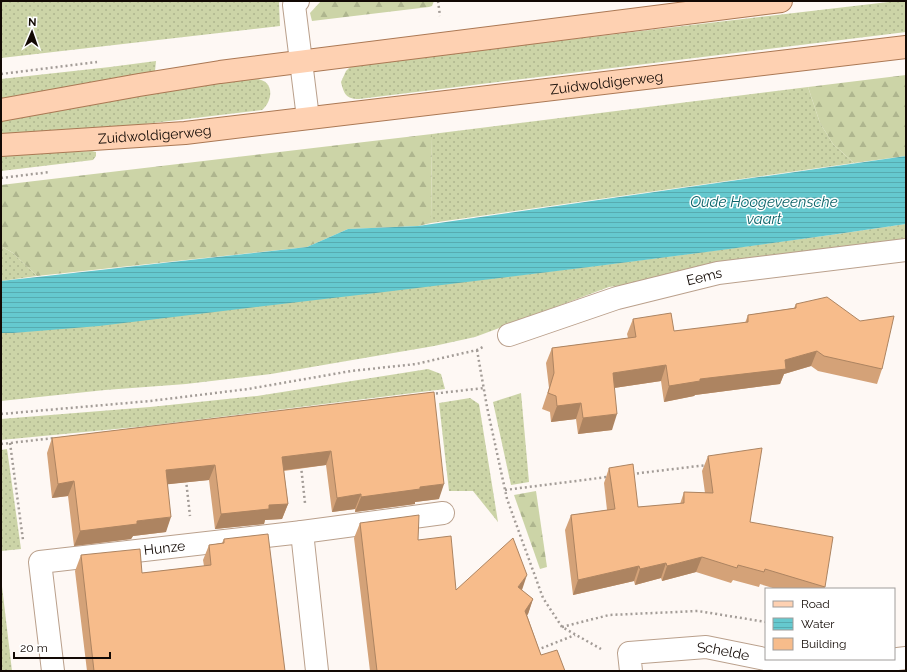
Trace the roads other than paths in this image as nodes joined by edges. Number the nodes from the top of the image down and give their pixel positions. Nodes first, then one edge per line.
1 (298, 1) edge
2 (781, 1) edge
3 (906, 47) edge
4 (301, 63) junction
5 (1, 110) edge
6 (308, 118) junction
7 (1, 145) edge
8 (906, 250) edge
9 (510, 335) road end
10 (443, 513) dead end
11 (305, 532) junction
12 (906, 658) edge
13 (765, 659) edge
14 (895, 659) edge
15 (770, 660) edge
16 (889, 660) edge
17 (630, 662) edge
18 (53, 671) edge
19 (317, 671) edge

1 - 4 street
2 - 4 main road
3 - 6 main road, Zuidwoldigerweg
4 - 5 main road
4 - 6 street
6 - 7 main road, Zuidwoldigerweg
8 - 9 street, Eems
10 - 11 street, Hunze
11 - 18 street, Hunze
11 - 19 street
12 - 14 street, Schelde
13 - 17 street, Schelde
15 - 16 street, Schelde

